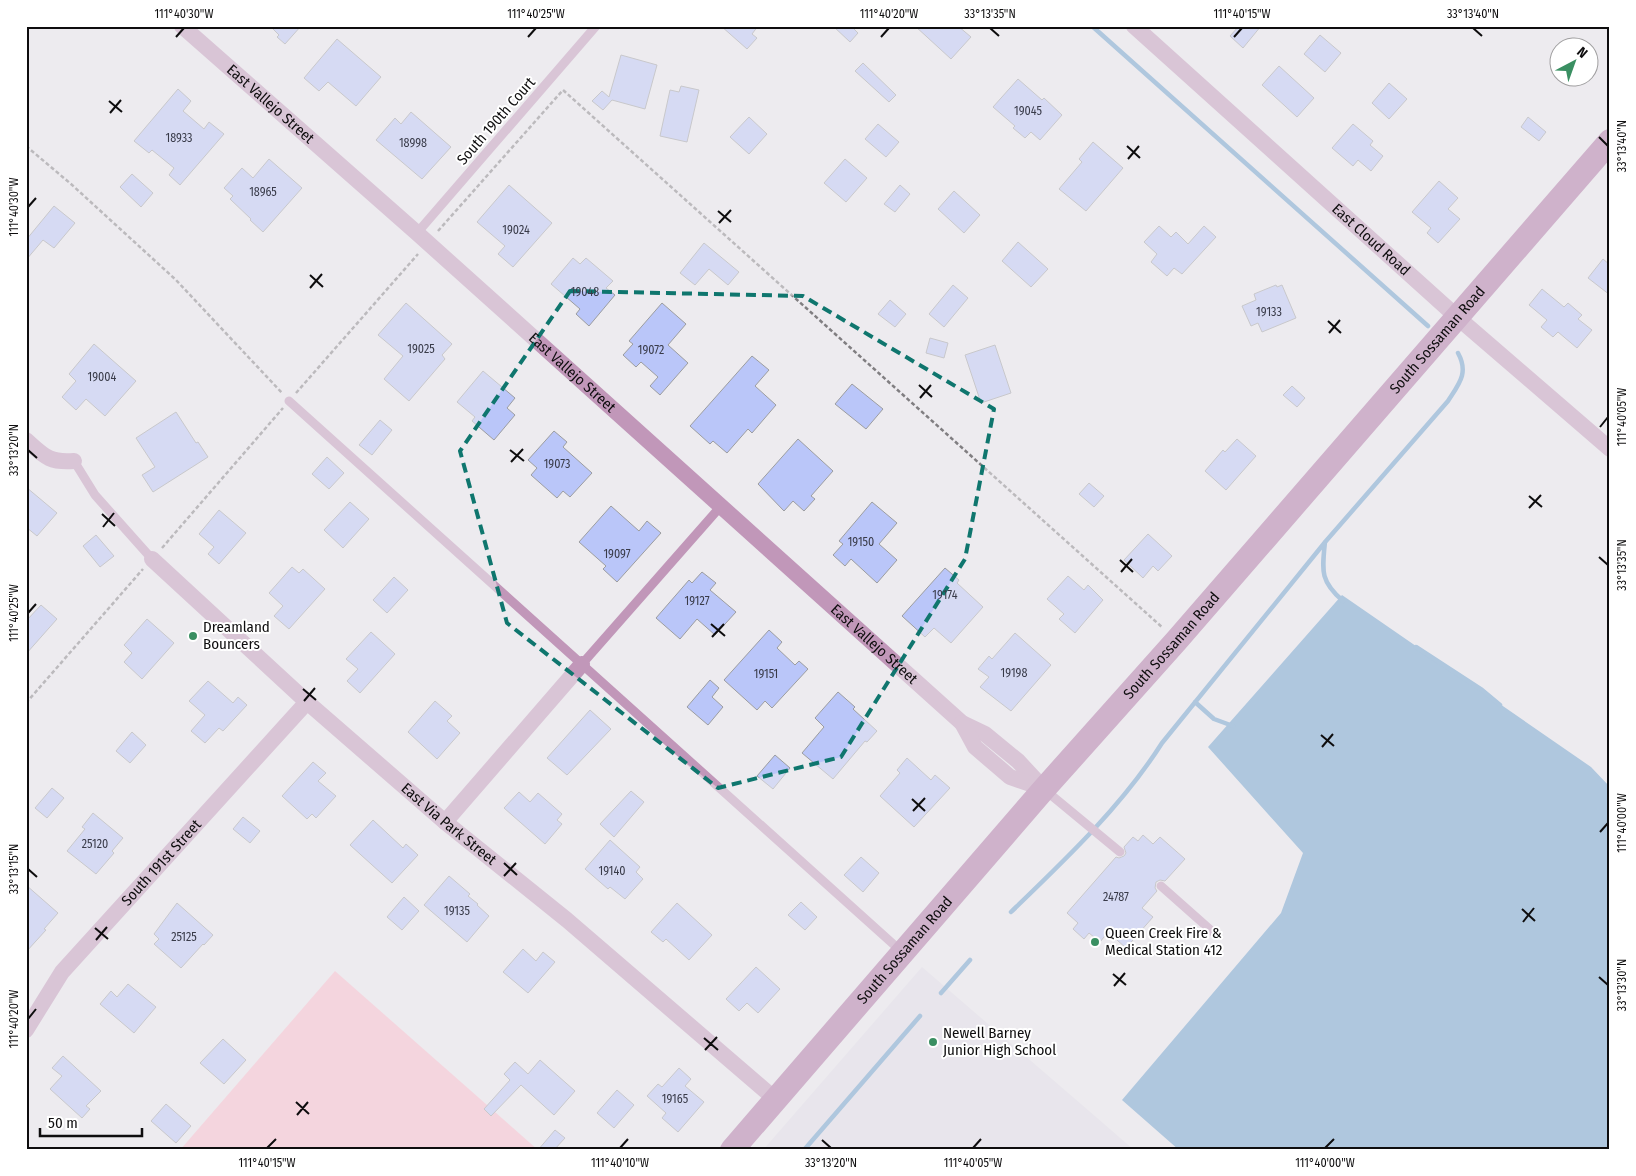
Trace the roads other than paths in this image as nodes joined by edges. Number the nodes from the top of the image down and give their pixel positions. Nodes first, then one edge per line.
1 (182, 26) edge
2 (596, 26) edge
3 (1134, 26) edge
4 (1610, 141) edge
5 (417, 233) junction
6 (1457, 317) junction
7 (289, 401) road end
8 (26, 440) edge
9 (1610, 449) edge
10 (74, 461) joint
11 (721, 506) junction
12 (152, 559) joint
13 (582, 664) junction
14 (307, 702) junction
15 (1044, 789) junction
16 (445, 822) junction
17 (1120, 852) dead end
18 (1161, 886) dead end
19 (1214, 933) dead end
20 (902, 952) junction
21 (26, 1030) edge
22 (775, 1099) junction
23 (732, 1150) edge

1 - 5 street, East Vallejo Street
2 - 5 lane, South 190th Court
3 - 6 street, East Cloud Road
4 - 6 main road, South Sossaman Road
5 - 11 street, East Vallejo Street
6 - 9 street, East Cloud Road
6 - 15 main road, South Sossaman Road
7 - 13 lane
8 - 10 street
10 - 12 lane
11 - 13 lane
11 - 15 street, East Vallejo Street
12 - 14 street, East Via Park Street
13 - 16 street
13 - 20 lane
14 - 16 street, East Via Park Street
14 - 21 street, South 191st Street
15 - 17 lane
15 - 20 main road, South Sossaman Road
16 - 22 street, East Via Park Street
18 - 19 lane
20 - 22 main road, South Sossaman Road
22 - 23 main road, South Sossaman Road

